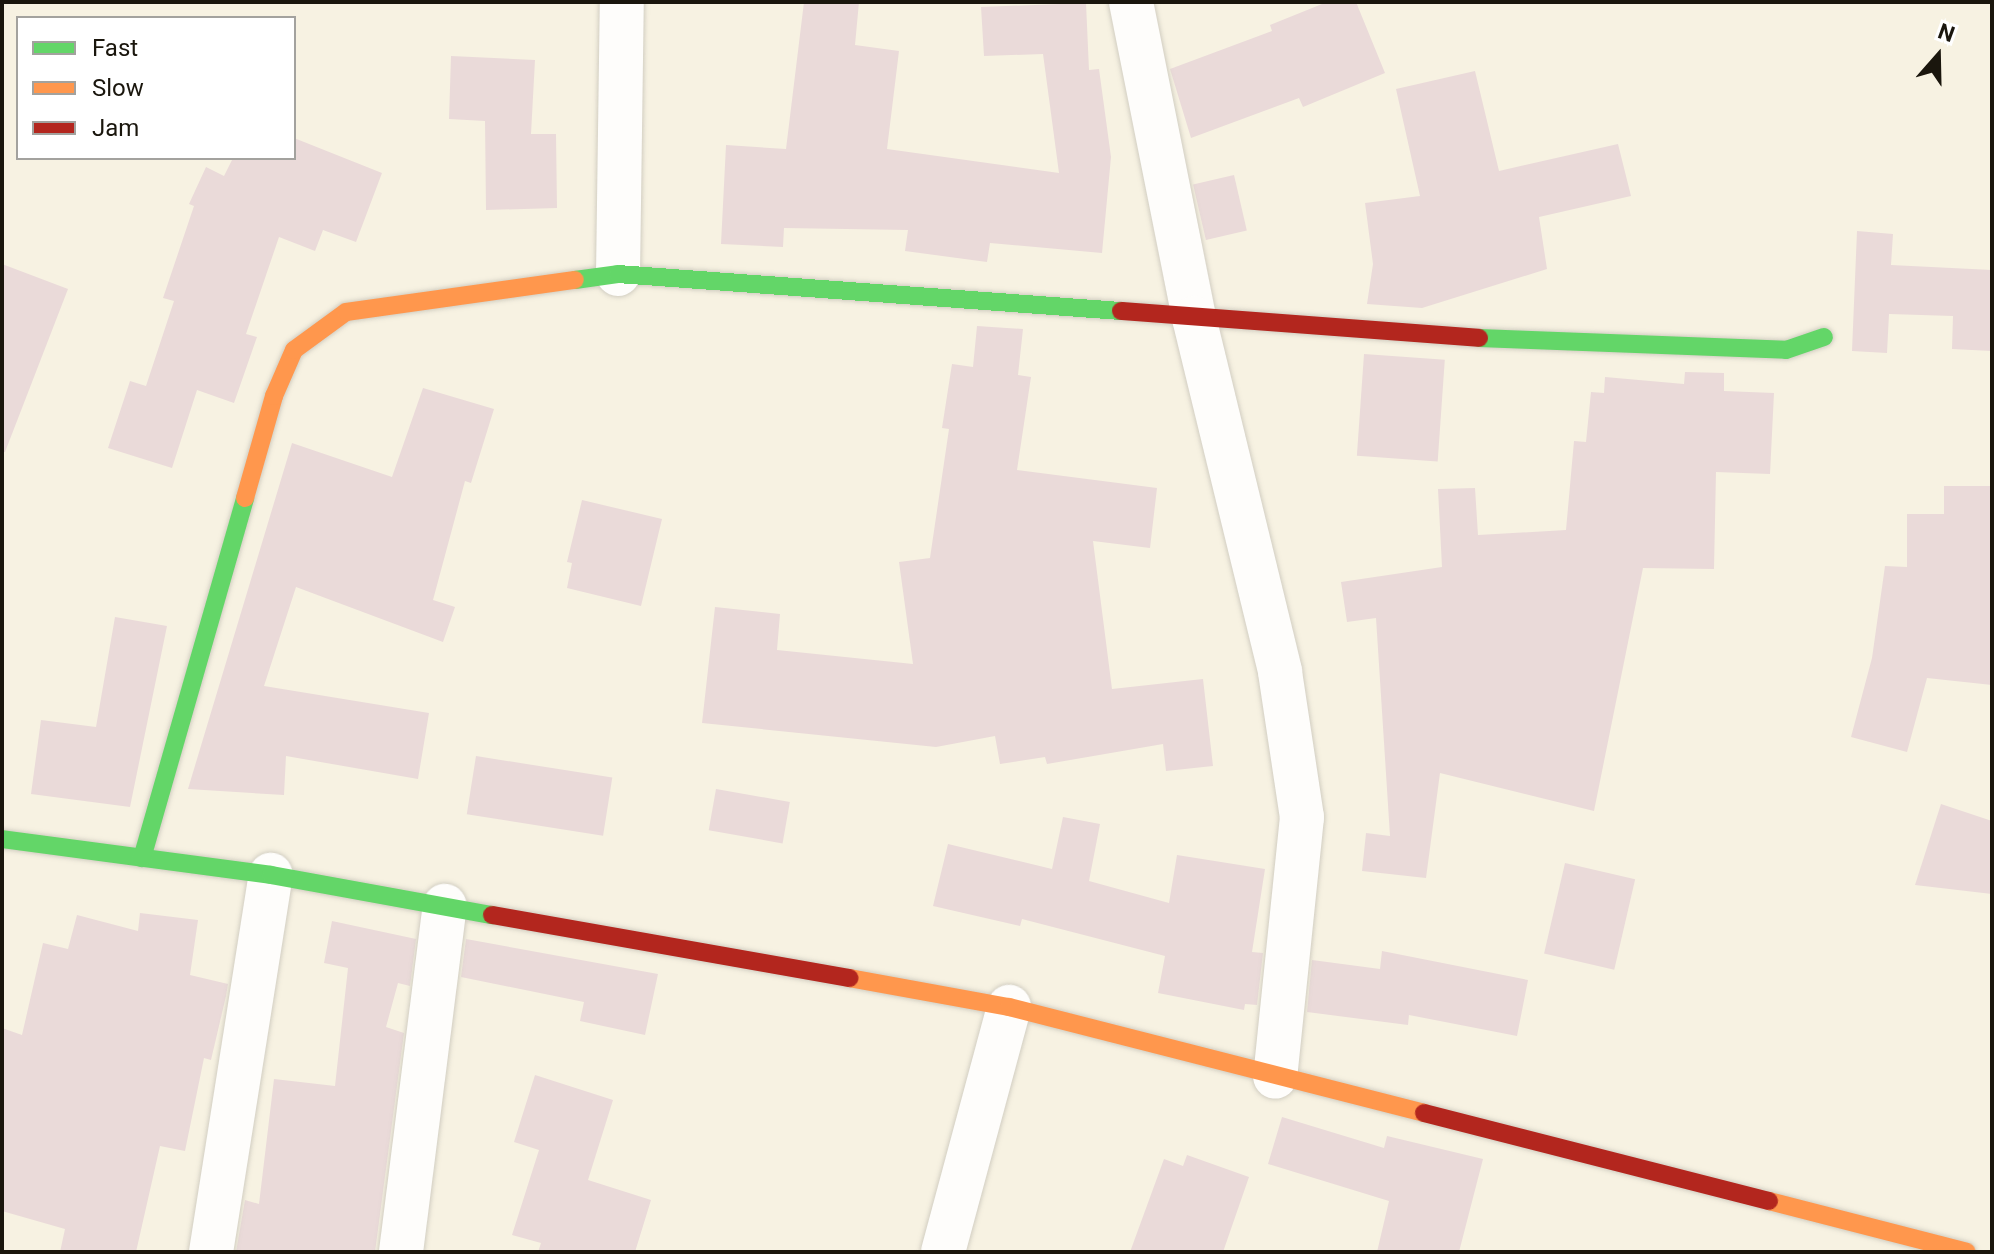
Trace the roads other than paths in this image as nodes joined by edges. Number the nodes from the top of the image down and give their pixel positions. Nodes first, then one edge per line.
1 (622, 2) edge
2 (1131, 2) edge
3 (618, 274) junction
4 (1194, 318) junction
5 (1824, 337) dead end
6 (2, 839) edge
7 (142, 858) junction
8 (271, 875) junction
9 (445, 906) junction
10 (1009, 1007) junction
11 (1275, 1077) junction
12 (211, 1252) edge
13 (401, 1252) edge
14 (943, 1252) edge
15 (1967, 1252) edge

1 - 3 street
2 - 4 street
3 - 4 street
3 - 7 street
4 - 5 street
4 - 11 street
6 - 7 street
7 - 8 street
8 - 9 street
8 - 12 street
9 - 10 street
9 - 13 street
10 - 11 street
10 - 14 street
11 - 15 street

